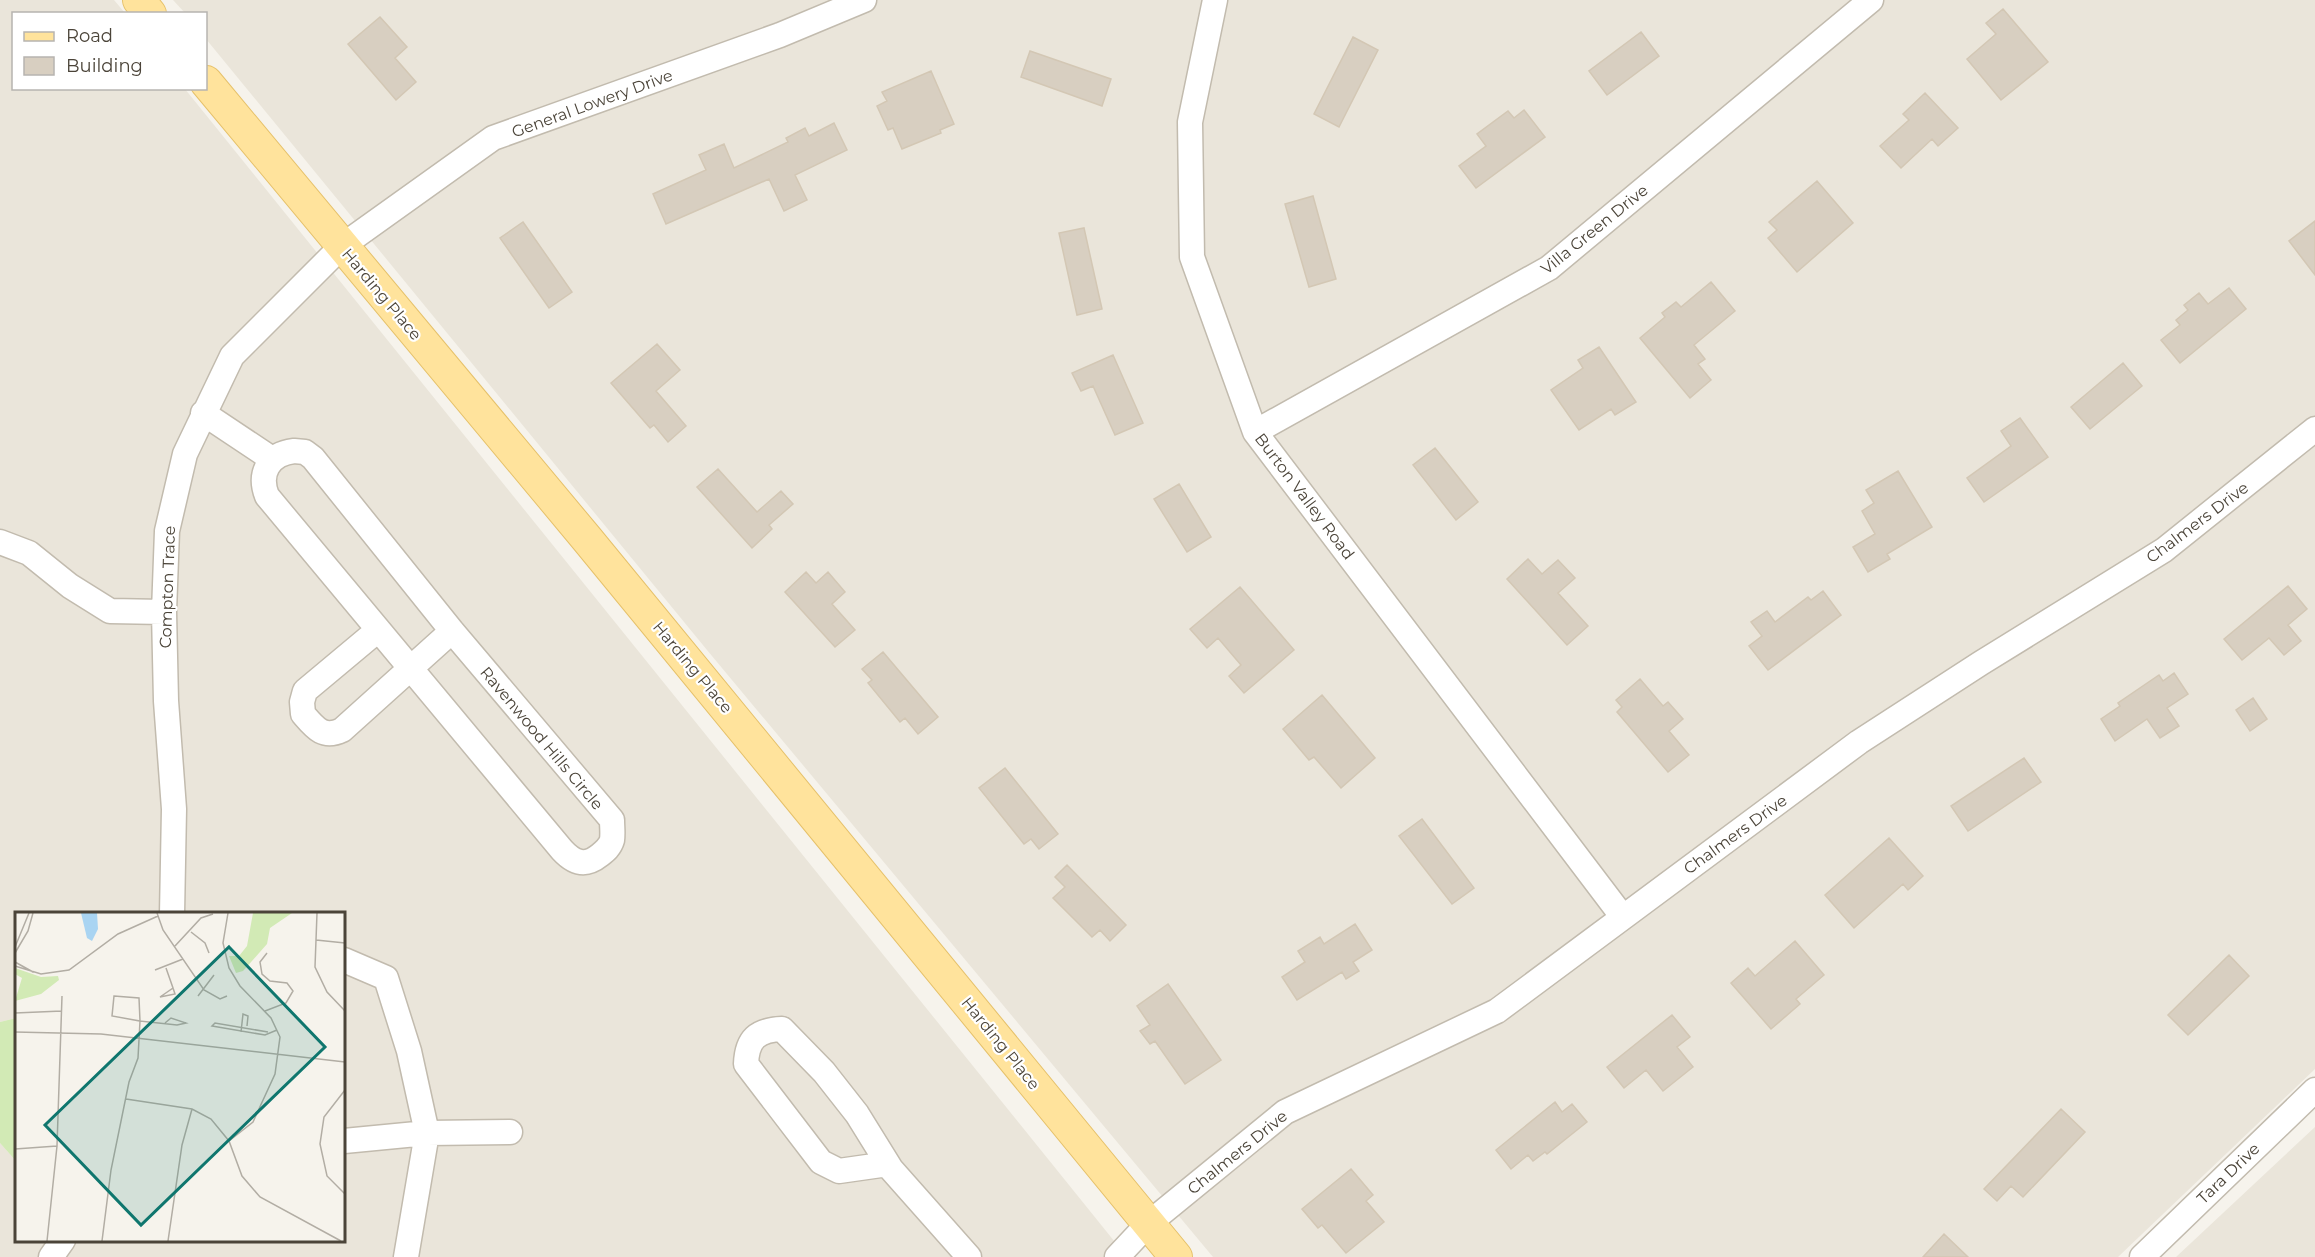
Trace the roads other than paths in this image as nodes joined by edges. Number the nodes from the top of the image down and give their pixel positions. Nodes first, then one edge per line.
1 (139, 0) edge
2 (864, 0) edge
3 (1215, 0) edge
4 (1871, 0) edge
5 (148, 12) edge
6 (207, 83) edge
7 (342, 246) junction
8 (203, 413) junction
9 (2315, 429) edge
10 (1256, 432) junction
11 (272, 459) junction
12 (0, 542) edge
13 (164, 612) junction
14 (378, 630) junction
15 (452, 631) junction
16 (410, 669) junction
17 (172, 912) edge
18 (1622, 916) junction
19 (345, 960) edge
20 (2315, 1090) edge
21 (510, 1132) dead end
22 (427, 1133) junction
23 (345, 1141) edge
24 (888, 1164) junction
25 (1148, 1224) junction
26 (62, 1242) edge
27 (51, 1257) edge
28 (406, 1257) edge
29 (969, 1257) edge
30 (1117, 1257) edge
31 (1176, 1257) edge
32 (2142, 1257) edge

1 - 5 main road
2 - 7 street, General Lowery Drive
3 - 10 street, Burton Valley Road
4 - 10 street, Villa Green Drive
6 - 7 main road, Harding Place
7 - 8 street, Compton Trace
7 - 25 main road, Harding Place
8 - 11 street
8 - 13 street, Compton Trace
9 - 18 street, Chalmers Drive
10 - 18 street, Burton Valley Road
11 - 14 street, Ravenwood Hills Circle
11 - 15 street, Ravenwood Hills Circle
12 - 13 street
13 - 17 street, Compton Trace
14 - 16 street, Ravenwood Hills Circle
14 - 16 street
15 - 16 street
15 - 16 street, Ravenwood Hills Circle
18 - 25 street, Chalmers Drive
19 - 22 street
20 - 32 street, Tara Drive
21 - 22 street
22 - 23 street
22 - 28 street
24 - 24 street
24 - 29 street
25 - 30 street, Chalmers Drive
25 - 31 main road, Harding Place
26 - 27 street

